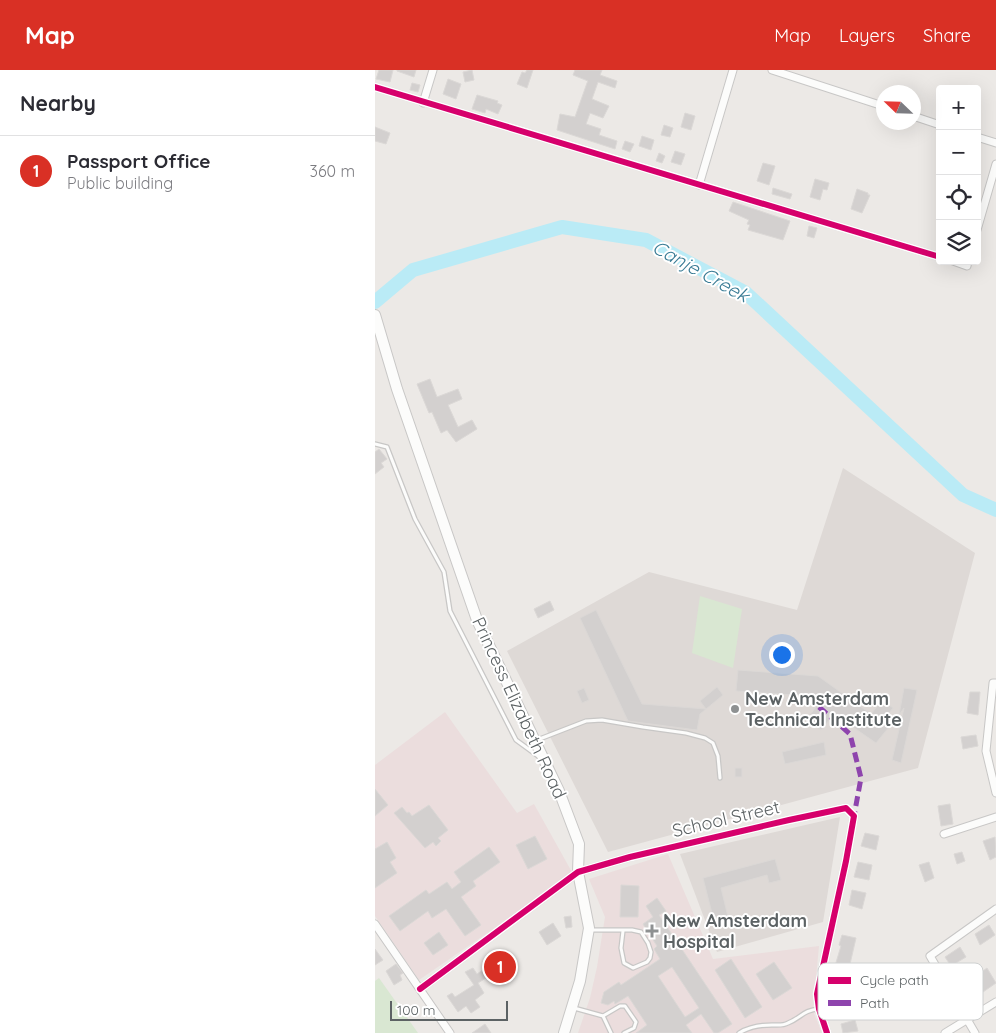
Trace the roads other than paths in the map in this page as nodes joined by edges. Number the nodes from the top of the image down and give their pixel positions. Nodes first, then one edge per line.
1 (433, 70) edge
2 (733, 70) edge
3 (772, 70) edge
4 (375, 87) edge
5 (423, 102) junction
6 (876, 104) edge
7 (921, 119) edge
8 (936, 124) edge
9 (981, 138) edge
10 (996, 143) edge
11 (996, 164) edge
12 (699, 185) junction
13 (980, 220) edge
14 (936, 256) edge
15 (375, 315) edge
16 (375, 444) edge
17 (996, 683) edge
18 (535, 742) junction
19 (543, 759) junction
20 (720, 778) dead end
21 (996, 793) edge
22 (996, 817) edge
23 (944, 834) dead end
24 (578, 872) junction
25 (996, 909) edge
26 (375, 924) edge
27 (589, 930) junction
28 (623, 931) junction
29 (824, 963) edge
30 (934, 963) edge
31 (420, 989) junction
32 (996, 1002) edge
33 (571, 1007) junction
34 (818, 1009) edge
35 (983, 1009) edge
36 (603, 1016) junction
37 (823, 1020) edge
38 (964, 1020) edge
39 (967, 1020) edge
40 (450, 1033) edge
41 (564, 1033) edge
42 (611, 1033) edge
43 (624, 1033) edge
44 (739, 1033) edge
45 (827, 1033) edge
46 (945, 1033) edge
47 (975, 1033) edge

1 - 5 street
2 - 12 street
3 - 6 street
4 - 5 street
5 - 12 street
7 - 8 street
9 - 10 street
11 - 13 street
12 - 14 street
15 - 18 main road, Princess Elizabeth Road
16 - 19 lane
17 - 21 street
18 - 19 main road, Princess Elizabeth Road
18 - 20 lane
19 - 24 main road, Princess Elizabeth Road
22 - 23 street
24 - 27 main road, Princess Elizabeth Road
24 - 29 street, School Street
24 - 31 street, School Street
25 - 30 street
26 - 31 street
27 - 28 lane
27 - 33 main road, Princess Elizabeth Road
28 - 28 lane
31 - 40 street
32 - 35 street
33 - 36 lane
33 - 41 main road, Princess Elizabeth Road
34 - 44 lane
36 - 42 lane
36 - 43 lane
37 - 45 street, School Street
38 - 46 street
39 - 47 street

